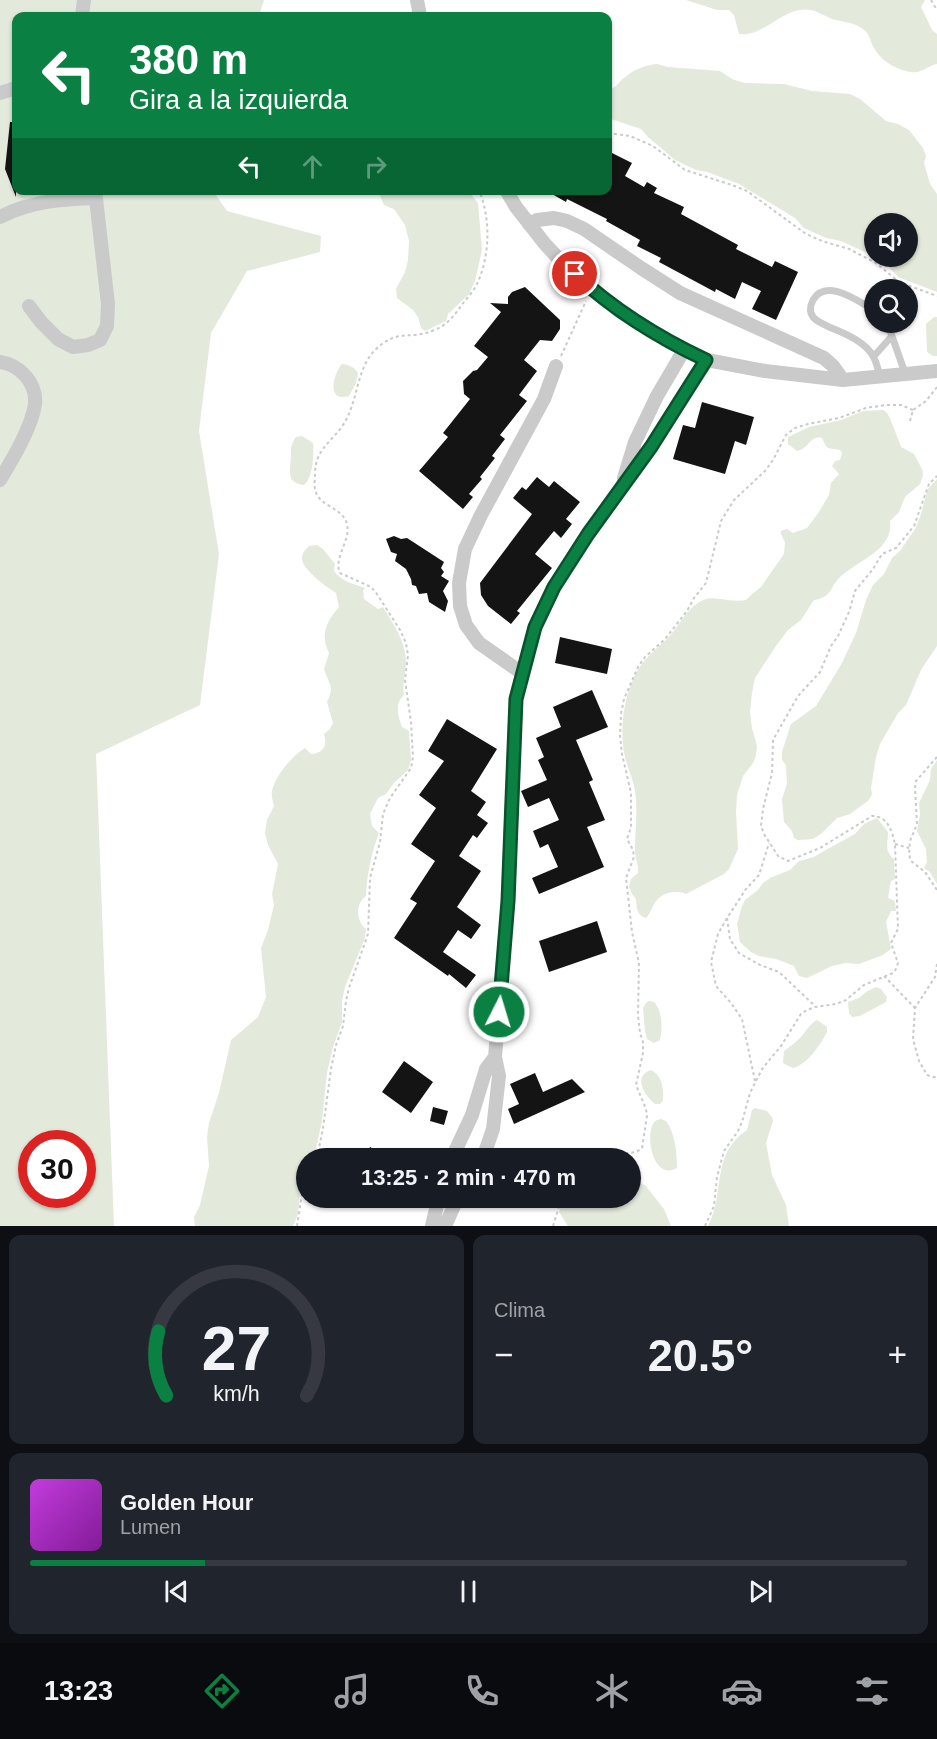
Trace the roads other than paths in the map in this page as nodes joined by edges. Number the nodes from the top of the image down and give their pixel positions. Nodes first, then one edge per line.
1 (88, 195) edge
2 (95, 195) edge
3 (509, 195) edge
4 (0, 217) edge
5 (529, 224) junction
6 (864, 305) edge
7 (29, 306) dead end
8 (891, 333) edge
9 (892, 336) junction
10 (684, 350) junction
11 (874, 357) junction
12 (706, 360) junction
13 (0, 362) edge
14 (556, 366) road end
15 (937, 372) edge
16 (905, 373) junction
17 (880, 376) junction
18 (843, 380) junction
19 (0, 480) edge
20 (622, 487) junction
21 (522, 673) junction
22 (495, 1057) junction
23 (457, 1148) edge
24 (486, 1148) edge
25 (436, 1208) edge
26 (453, 1208) edge
27 (432, 1226) edge
28 (445, 1226) edge

1 - 4 street
2 - 7 street
3 - 5 street
5 - 10 street
5 - 18 street
6 - 11 lane
8 - 9 lane
9 - 11 lane
9 - 16 lane
10 - 12 street
10 - 20 street
11 - 17 lane
12 - 18 street
12 - 20 street
13 - 19 street
14 - 21 street
15 - 16 street
16 - 17 street
17 - 18 street
20 - 21 street
21 - 22 street
22 - 23 street
22 - 24 street
25 - 27 street
26 - 28 street

